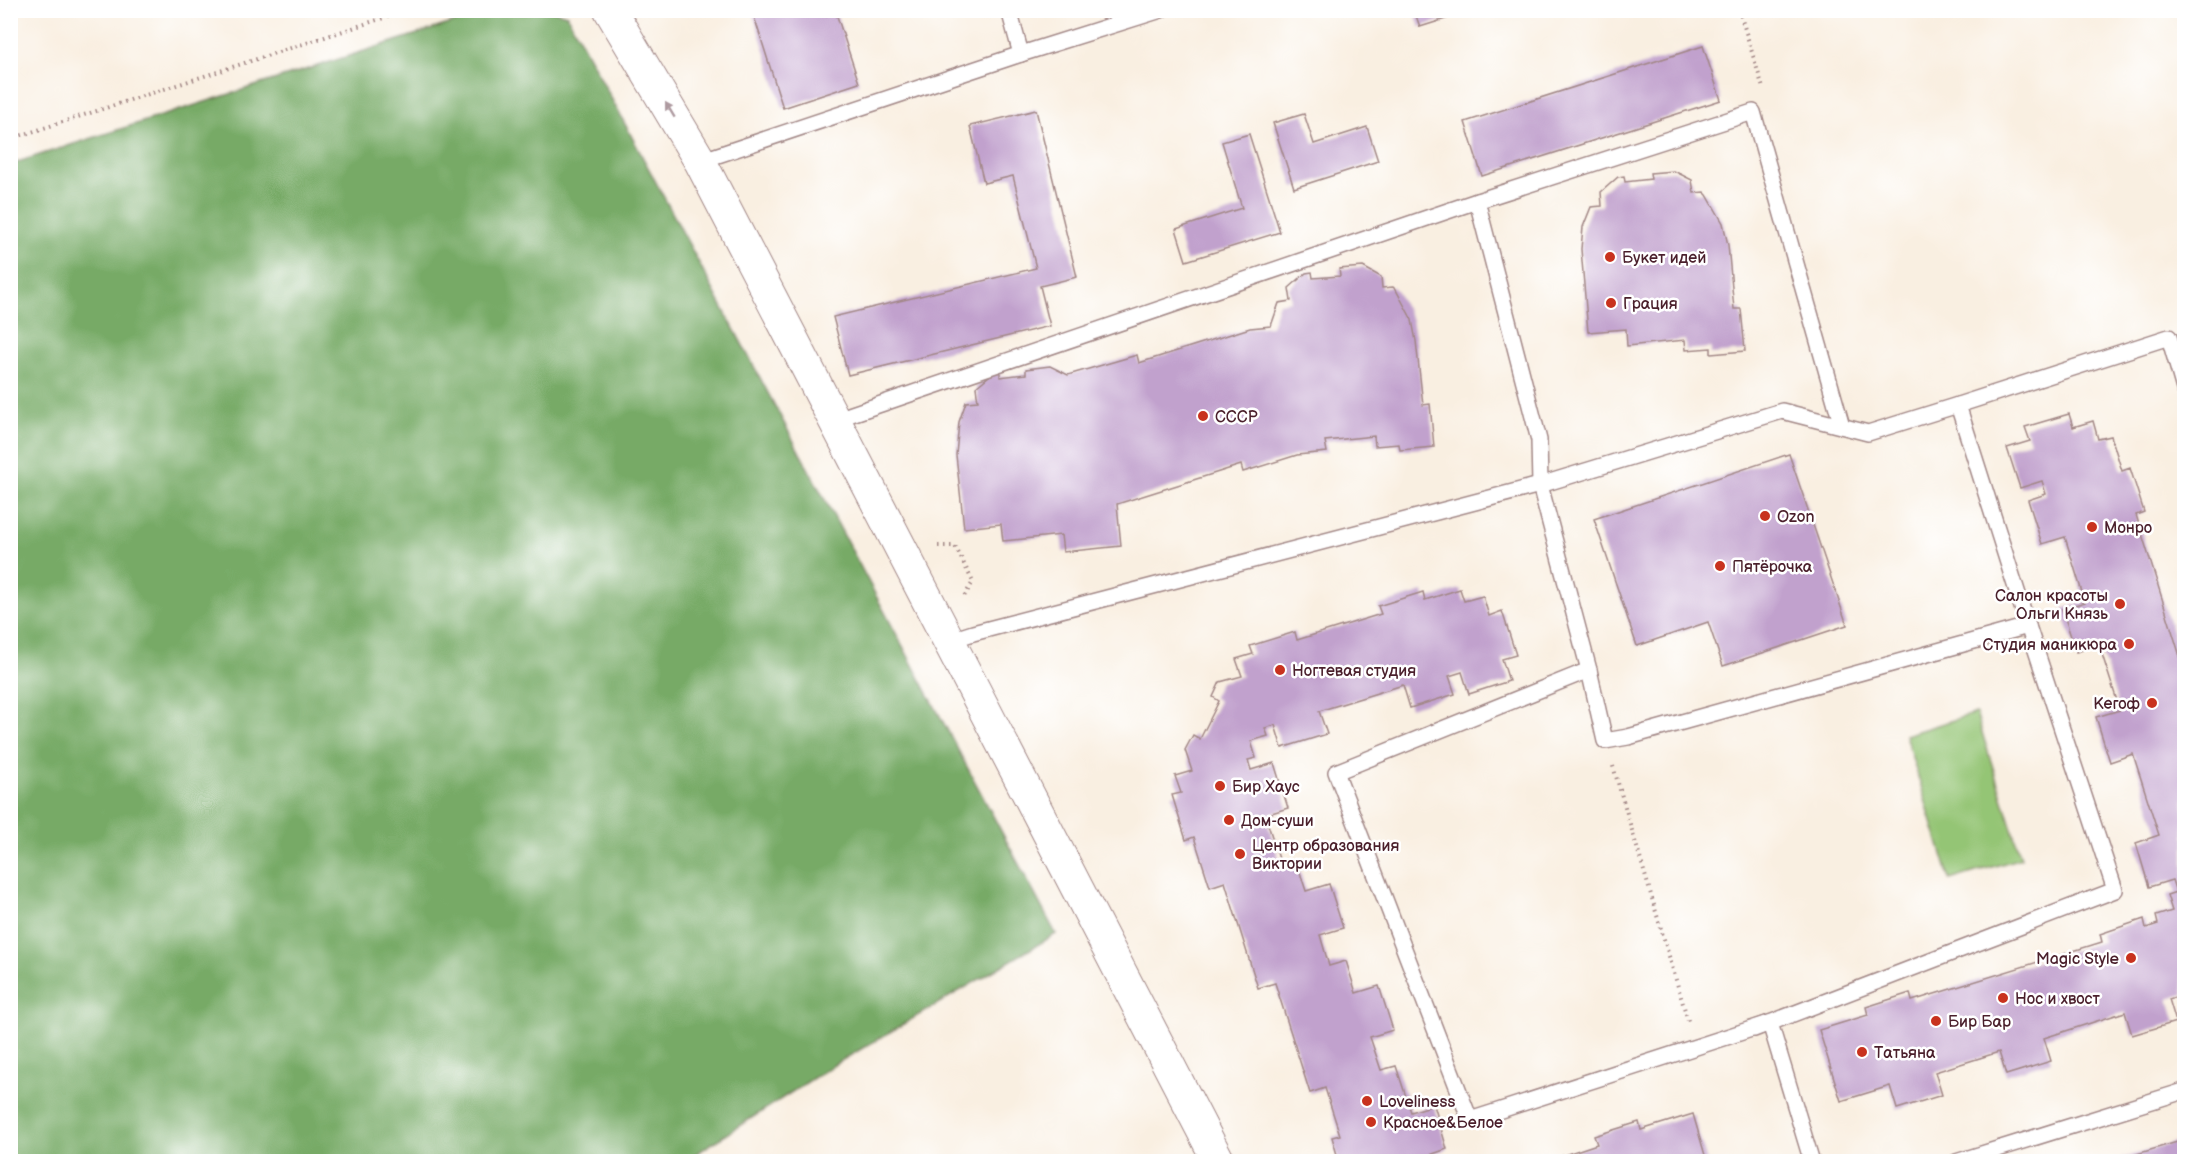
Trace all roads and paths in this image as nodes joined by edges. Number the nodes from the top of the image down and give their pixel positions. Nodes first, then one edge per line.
1 (408, 10) edge
2 (610, 10) edge
3 (1009, 10) edge
4 (1161, 10) edge
5 (1021, 54) junction
6 (10, 139) edge
7 (700, 161) junction
8 (1477, 201) junction
9 (2184, 389) edge
10 (1958, 405) junction
11 (834, 420) junction
12 (1842, 426) junction
13 (1540, 485) junction
14 (2028, 626) junction
15 (948, 642) junction
16 (1589, 670) junction
17 (1605, 741) junction
18 (1754, 1029) junction
19 (1696, 1047) junction
20 (2184, 1090) edge
21 (1219, 1161) edge
22 (1812, 1161) edge
23 (1956, 1161) edge

1 - 6 path
7 -> 2 street
3 - 5 lane
4 - 5 lane
5 - 7 lane
7 - 11 street
8 - 11 lane
8 - 12 lane
8 - 13 lane
9 - 10 lane
10 - 12 lane
10 - 14 lane
11 - 15 street
12 - 13 lane
13 - 15 lane
13 - 16 lane
14 - 17 lane
14 - 18 lane
15 - 21 street
16 - 17 lane
16 - 19 lane
17 - 19 path
18 - 19 lane
18 - 22 lane
20 - 23 lane

